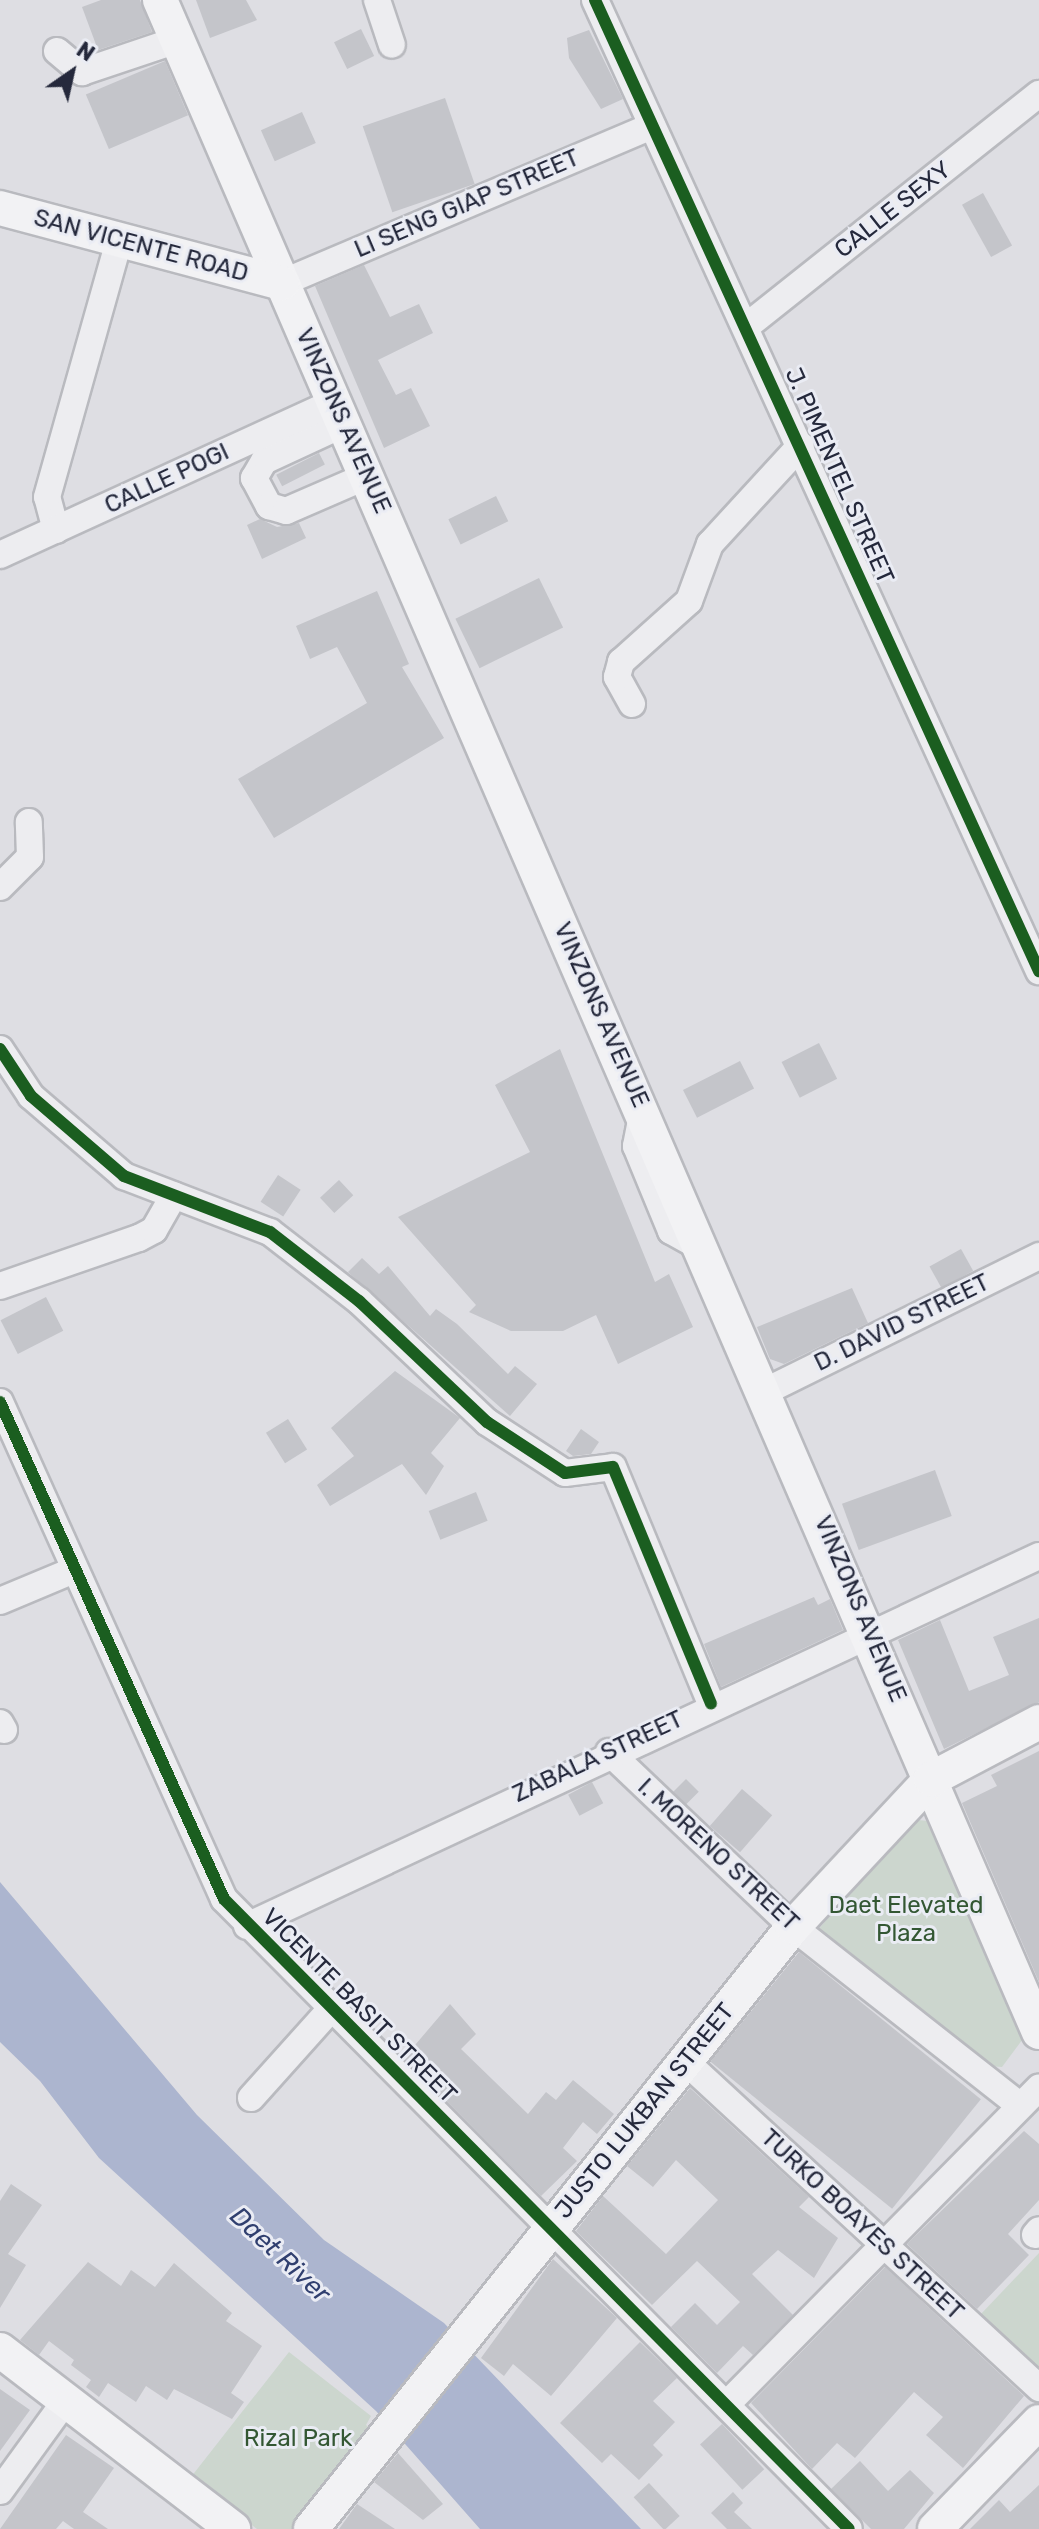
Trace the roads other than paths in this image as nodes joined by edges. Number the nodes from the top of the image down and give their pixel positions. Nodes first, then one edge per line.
1 (160, 0) edge
2 (377, 0) edge
3 (595, 0) edge
4 (177, 40) junction
5 (392, 45) dead end
6 (57, 51) dead end
7 (1039, 94) edge
8 (652, 126) junction
9 (0, 208) edge
10 (119, 241) junction
11 (282, 283) junction
12 (747, 326) junction
13 (339, 413) junction
14 (801, 445) junction
15 (367, 476) junction
16 (56, 530) junction
17 (0, 555) edge
18 (632, 704) dead end
19 (29, 822) dead end
20 (0, 887) edge
21 (1031, 934) edge
22 (1039, 971) edge
23 (0, 1049) edge
24 (174, 1195) junction
25 (1039, 1256) edge
26 (0, 1286) edge
27 (766, 1391) junction
28 (0, 1402) edge
29 (1039, 1556) edge
30 (74, 1570) junction
31 (0, 1601) edge
32 (874, 1638) junction
33 (711, 1704) junction
34 (1039, 1722) edge
35 (609, 1752) junction
36 (931, 1779) junction
37 (247, 1926) junction
38 (793, 1927) junction
39 (329, 2011) junction
40 (1039, 2032) edge
41 (686, 2062) junction
42 (1039, 2088) edge
43 (251, 2098) dead end
44 (1017, 2103) junction
45 (549, 2228) junction
46 (887, 2248) junction
47 (0, 2350) edge
48 (1039, 2388) edge
49 (66, 2400) junction
50 (728, 2403) junction
51 (1039, 2422) edge
52 (0, 2491) edge
53 (233, 2529) edge
54 (311, 2529) edge
55 (849, 2529) edge
56 (935, 2529) edge

1 - 4 main road, VINZONS AVENUE
2 - 5 street
3 - 8 street, J. PIMENTEL STREET
4 - 6 street
4 - 11 main road, VINZONS AVENUE
7 - 12 street, CALLE SEXY
8 - 11 street, LI SENG GIAP STREET
8 - 12 street, J. PIMENTEL STREET
9 - 10 main road, SAN VICENTE ROAD
10 - 11 main road, SAN VICENTE ROAD
10 - 16 street
11 - 13 main road, VINZONS AVENUE
12 - 14 street, J. PIMENTEL STREET
13 - 15 main road, VINZONS AVENUE
13 - 15 street
13 - 16 street, CALLE POGI
14 - 18 street
14 - 21 street, J. PIMENTEL STREET
15 - 27 main road, VINZONS AVENUE
16 - 17 street, CALLE POGI
19 - 20 street
21 - 22 street, J. PIMENTEL STREET
23 - 24 street
24 - 26 street
24 - 33 street
25 - 27 street, D. DAVID STREET
27 - 32 main road, VINZONS AVENUE
28 - 30 street, VICENTE BASIT STREET
29 - 32 street, ZABALA STREET
30 - 31 street
30 - 37 street, VICENTE BASIT STREET
32 - 33 street, ZABALA STREET
32 - 36 main road, VINZONS AVENUE
33 - 35 street, ZABALA STREET
34 - 36 main road, JUSTO LUKBAN STREET
35 - 37 street, ZABALA STREET
35 - 38 street, I. MORENO STREET
36 - 38 main road, JUSTO LUKBAN STREET
36 - 40 main road, VINZONS AVENUE
37 - 39 street, VICENTE BASIT STREET
38 - 41 main road, JUSTO LUKBAN STREET
38 - 44 street, I. MORENO STREET
39 - 43 street
39 - 45 street, VICENTE BASIT STREET
41 - 45 main road, JUSTO LUKBAN STREET
41 - 46 street, TURKO BOAYES STREET
42 - 44 street
44 - 46 street
45 - 50 street, VICENTE BASIT STREET
45 - 54 main road, JUSTO LUKBAN STREET
46 - 48 street, TURKO BOAYES STREET
46 - 50 street
47 - 49 main road
49 - 52 street
49 - 53 main road
50 - 55 street, VICENTE BASIT STREET
51 - 56 main road

